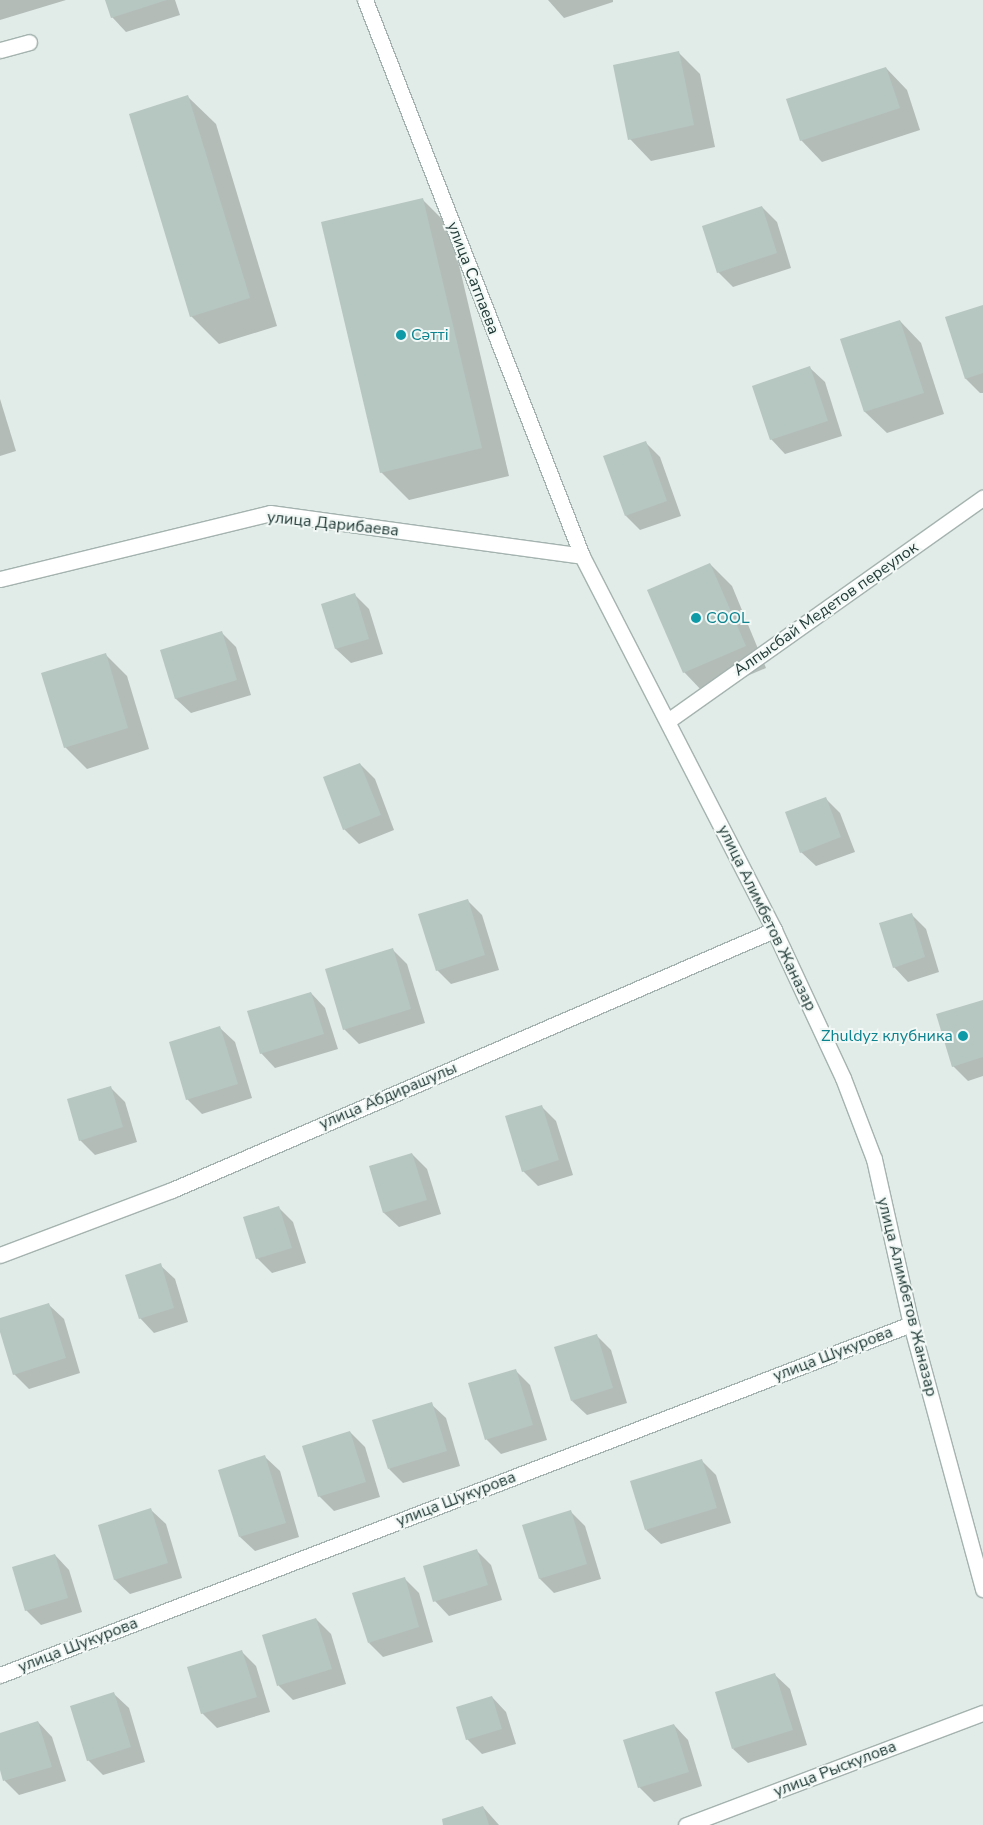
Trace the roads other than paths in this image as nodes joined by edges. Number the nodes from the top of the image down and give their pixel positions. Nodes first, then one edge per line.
1 (365, 0) edge
2 (29, 42) dead end
3 (0, 50) edge
4 (983, 498) edge
5 (582, 556) junction
6 (0, 579) edge
7 (669, 720) junction
8 (774, 930) junction
9 (0, 1256) edge
10 (911, 1324) junction
11 (983, 1589) edge
12 (0, 1675) edge
13 (983, 1713) edge
14 (686, 1825) edge

1 - 5 street, улица Сатпаева
2 - 3 street
4 - 7 street, Алпысбай Медетов переулок
5 - 6 street, улица Дарибаева
5 - 7 street, улица Алимбетов Жаназар
7 - 8 street, улица Алимбетов Жаназар
8 - 9 street, улица Абдирашулы
8 - 10 street, улица Алимбетов Жаназар
10 - 11 street, улица Алимбетов Жаназар
10 - 12 street, улица Шукурова
13 - 14 street, улица Рыскулова

